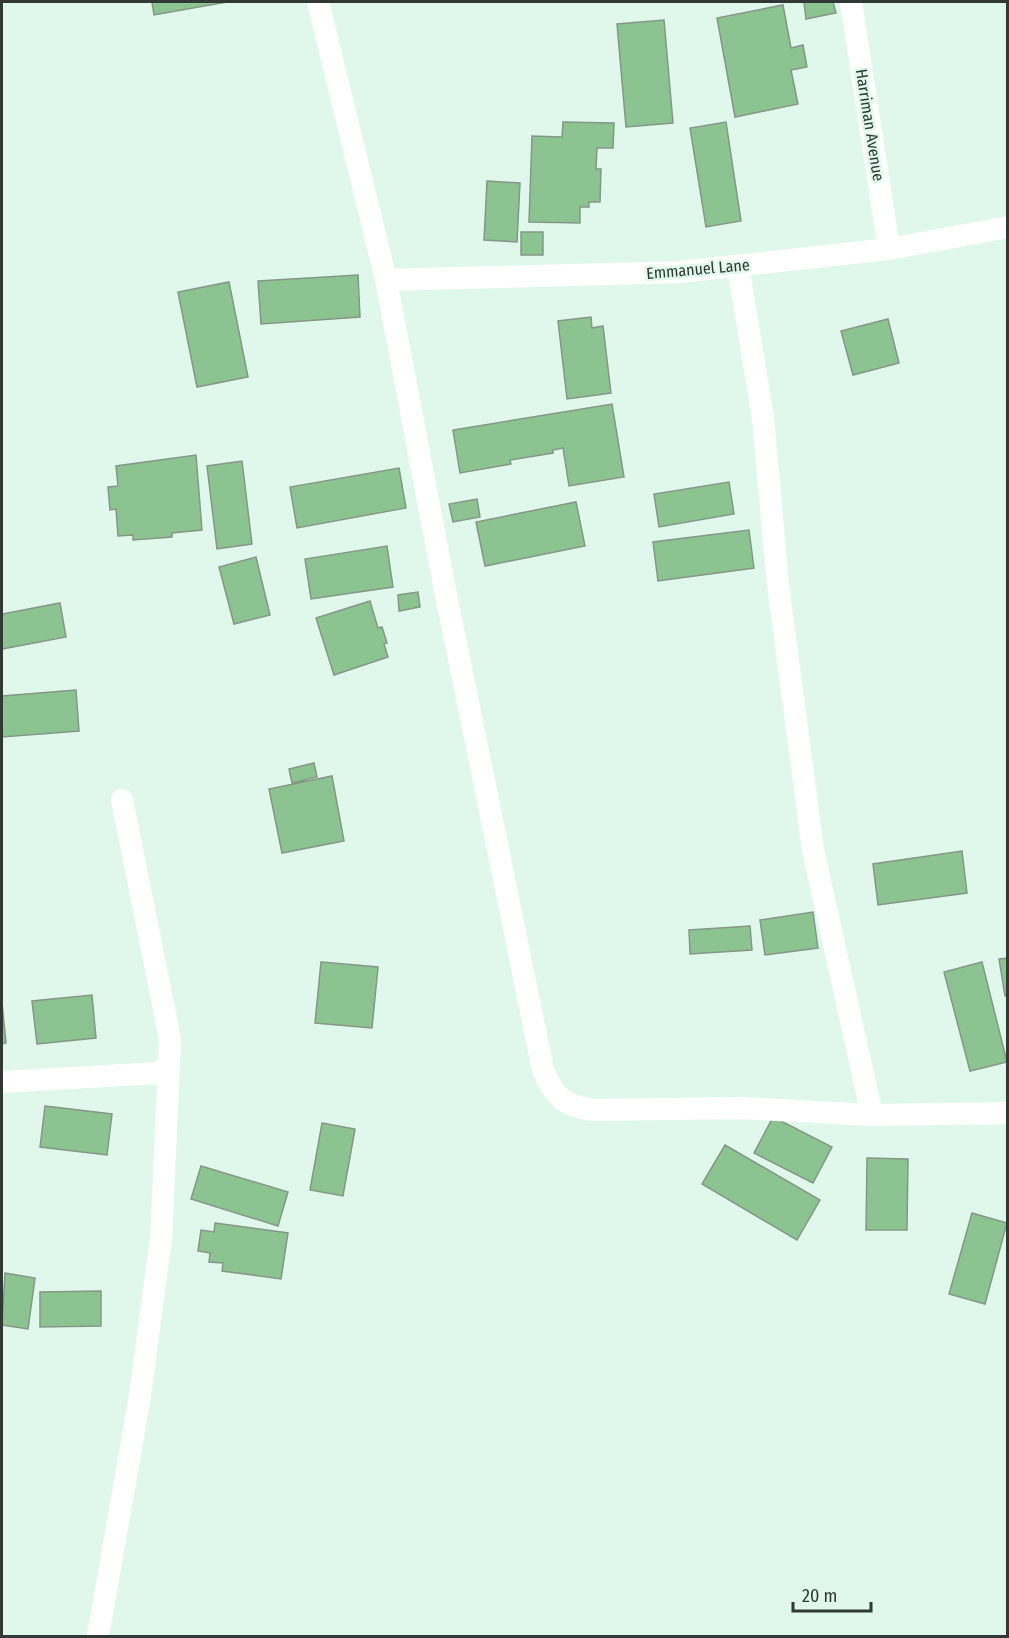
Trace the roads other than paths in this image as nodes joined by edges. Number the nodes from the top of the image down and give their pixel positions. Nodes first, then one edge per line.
1 (318, 2) edge
2 (851, 2) edge
3 (1008, 227) edge
4 (889, 249) junction
5 (738, 266) junction
6 (386, 280) junction
7 (123, 800) dead end
8 (169, 1064) junction
9 (2, 1082) edge
10 (1008, 1113) edge
11 (872, 1114) junction
12 (98, 1636) edge

1 - 6 street
2 - 4 street, Harriman Avenue
3 - 4 street, Emmanuel Lane
4 - 5 street, Emmanuel Lane
5 - 6 street, Emmanuel Lane
5 - 11 street
6 - 11 street
7 - 8 street
8 - 9 street
8 - 12 street
10 - 11 street

